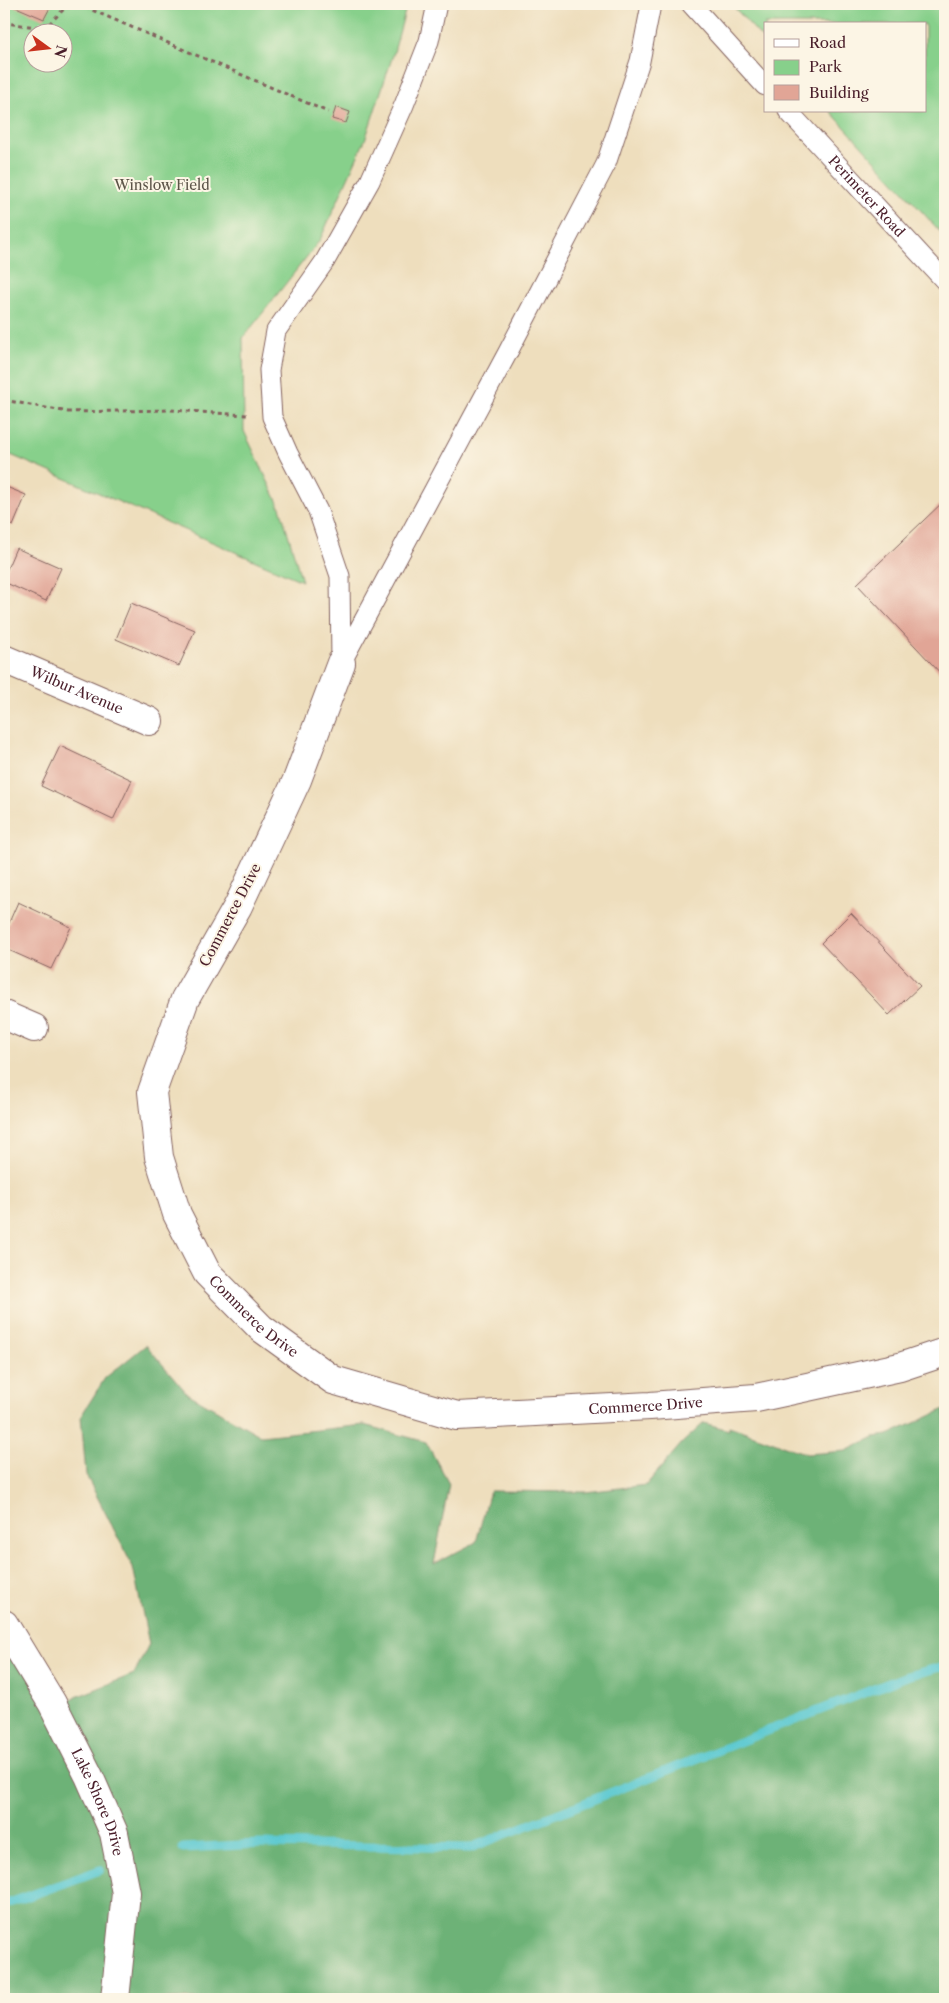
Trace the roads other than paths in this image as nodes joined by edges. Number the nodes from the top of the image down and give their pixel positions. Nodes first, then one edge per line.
1 (436, 4) edge
2 (691, 4) edge
3 (650, 10) dead end
4 (764, 85) edge
5 (789, 112) edge
6 (945, 281) edge
7 (4, 659) edge
8 (340, 663) junction
9 (149, 721) dead end
10 (4, 1015) edge
11 (34, 1028) dead end
12 (945, 1352) edge
13 (4, 1624) edge
14 (115, 1999) edge

1 - 8 lane
2 - 4 lane
3 - 8 lane
5 - 6 lane, Perimeter Road
7 - 9 street, Wilbur Avenue
8 - 12 street, Commerce Drive
10 - 11 street
13 - 14 street, Lake Shore Drive

